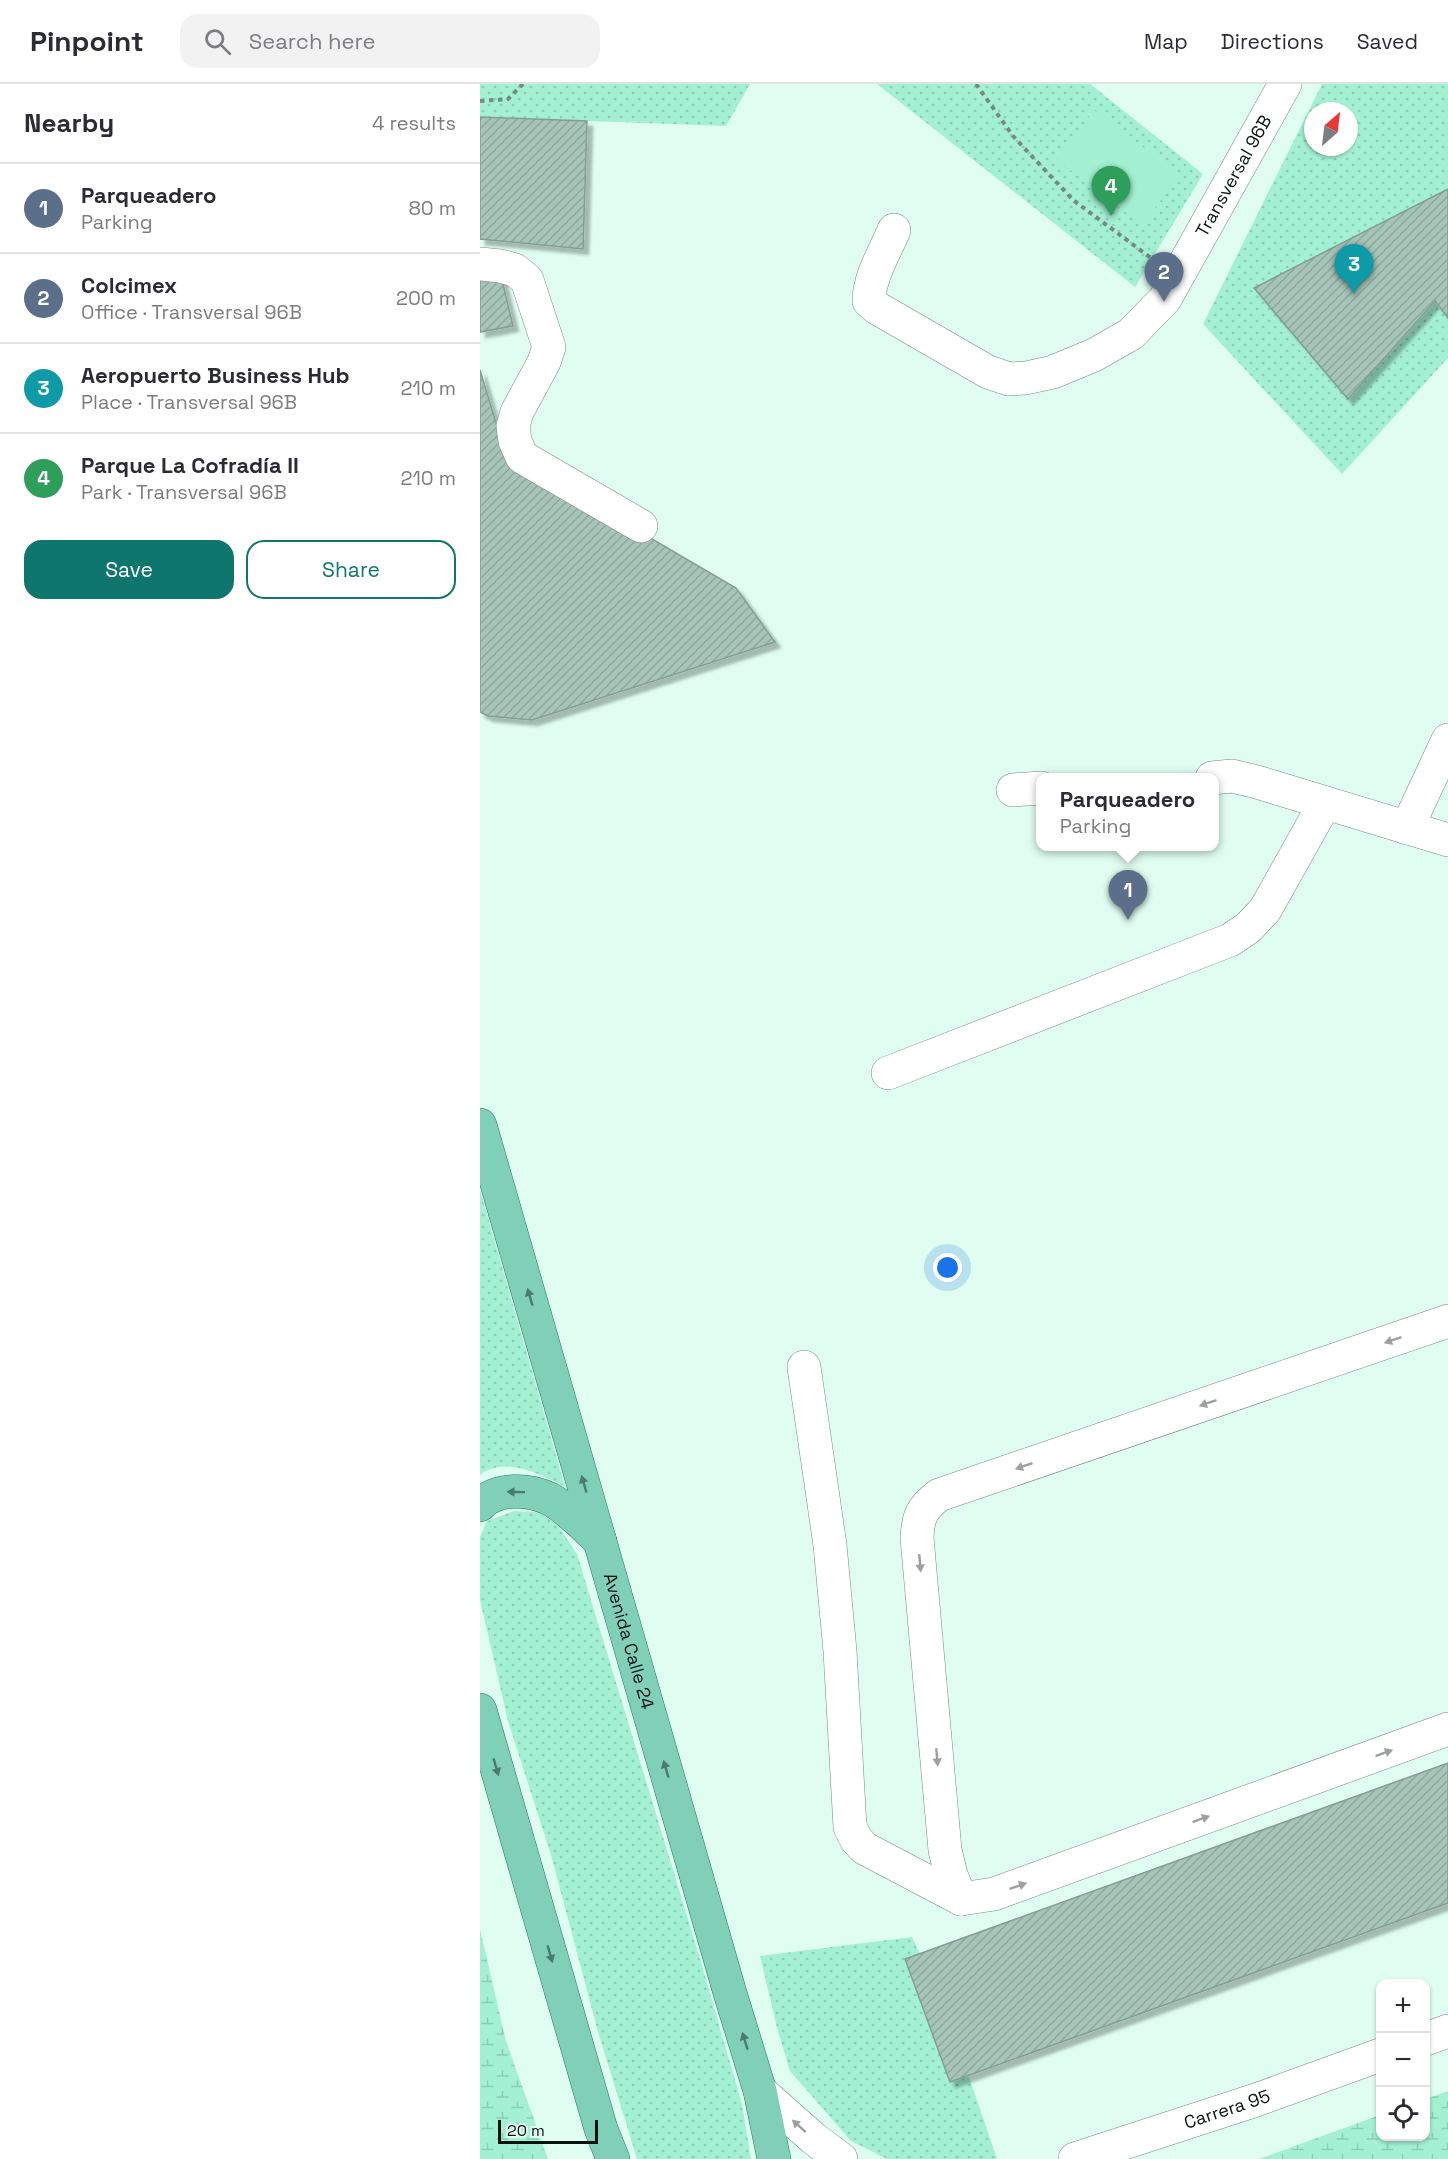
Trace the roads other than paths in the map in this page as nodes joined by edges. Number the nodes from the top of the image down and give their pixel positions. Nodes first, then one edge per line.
1 (1285, 84) edge
2 (894, 230) dead end
3 (480, 264) edge
4 (641, 526) dead end
5 (1448, 740) edge
6 (1219, 777) edge
7 (1325, 803) junction
8 (1407, 828) junction
9 (1448, 840) edge
10 (888, 1073) dead end
11 (480, 1125) edge
12 (1448, 1322) edge
13 (804, 1367) dead end
14 (480, 1505) edge
15 (600, 1540) junction
16 (480, 1710) edge
17 (1448, 1730) edge
18 (961, 1899) junction
19 (1448, 2031) edge
20 (1430, 2037) edge
21 (1376, 2056) edge
22 (760, 2091) junction
23 (613, 2159) edge
24 (774, 2159) edge
25 (841, 2159) edge
26 (1075, 2159) edge

1 - 2 street, Transversal 96B
3 - 4 street
5 - 8 street
6 - 7 street
7 - 8 street
7 - 10 street
8 - 9 street
15 -> 11 main road, Avenida Calle 24
12 -> 18 street
13 - 18 street
15 -> 14 main road
22 -> 15 main road, Avenida Calle 24
16 -> 23 main road
18 -> 17 street
19 - 20 street
21 - 26 street, Carrera 95
22 - 24 main road, Avenida Calle 24
25 -> 22 street

